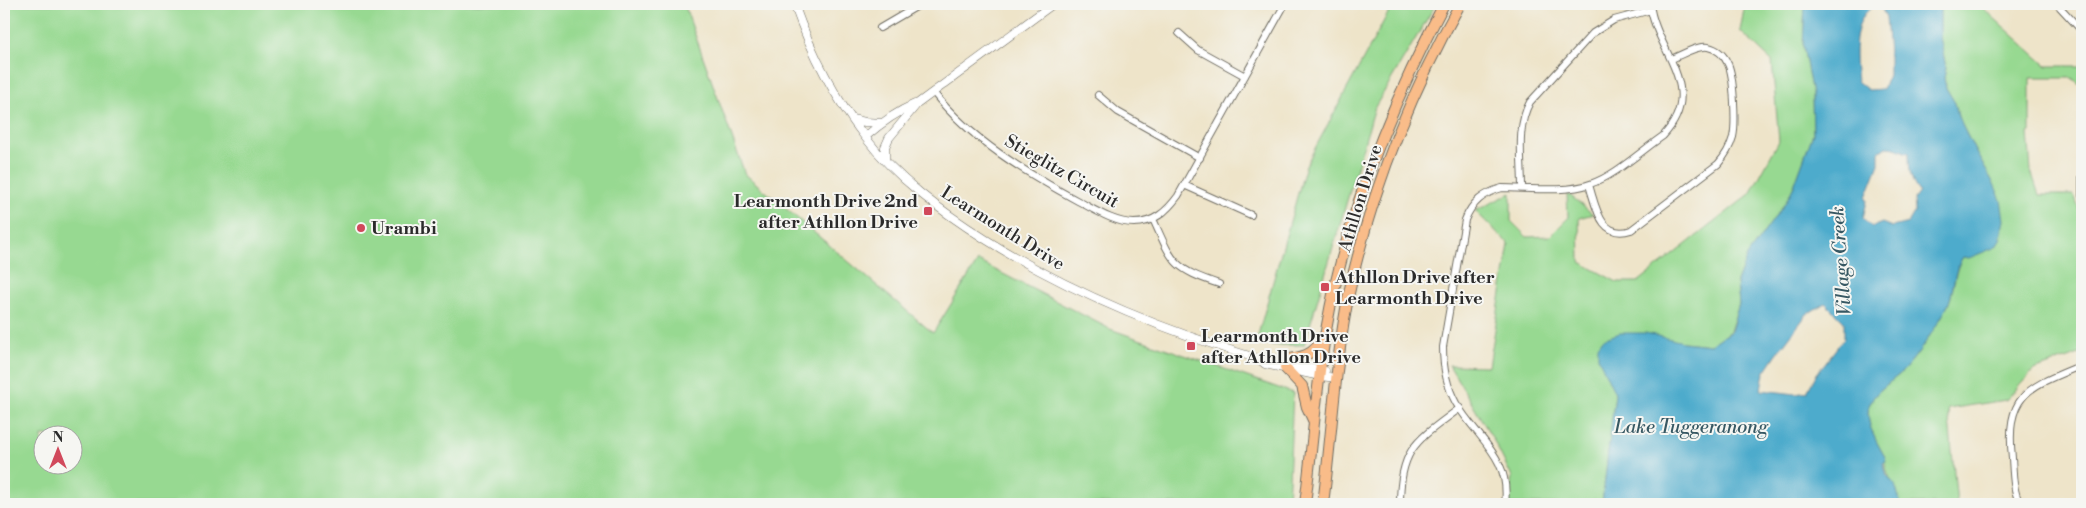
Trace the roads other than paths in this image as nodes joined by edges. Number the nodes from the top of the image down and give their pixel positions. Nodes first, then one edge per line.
1 (794, 4) edge
2 (920, 4) edge
3 (1053, 4) edge
4 (1285, 4) edge
5 (1444, 4) edge
6 (1460, 4) edge
7 (2057, 4) edge
8 (1651, 7) edge
9 (880, 28) dead end
10 (2082, 31) edge
11 (1179, 33) dead end
12 (1671, 59) junction
13 (1245, 76) junction
14 (933, 92) junction
15 (1098, 95) dead end
16 (917, 104) junction
17 (852, 119) junction
18 (882, 123) junction
19 (2082, 125) edge
20 (865, 137) junction
21 (1200, 158) junction
22 (885, 160) junction
23 (2082, 162) edge
24 (1184, 185) junction
25 (1589, 185) junction
26 (1522, 188) junction
27 (2082, 195) edge
28 (1251, 215) dead end
29 (1153, 219) junction
30 (1219, 284) dead end
31 (1326, 328) junction
32 (1283, 364) junction
33 (2082, 366) edge
34 (1321, 373) junction
35 (1337, 378) junction
36 (1460, 408) junction
37 (1314, 423) junction
38 (1305, 504) edge
39 (1323, 504) edge
40 (1400, 504) edge
41 (1504, 504) edge
42 (2020, 504) edge

1 - 17 street, Learmonth Drive
2 - 9 street
3 - 14 street
4 - 13 street
5 - 31 main road, Athllon Drive
6 - 35 main road, Athllon Drive
7 - 10 street
8 - 12 street
8 - 26 street
11 - 13 street
12 - 25 street
12 - 25 street
13 - 21 street
14 - 16 street
14 - 29 street, Stieglitz Circuit
15 - 21 street
16 - 18 street
16 - 22 street
17 - 18 street
17 - 20 street, Learmonth Drive
18 - 20 street
19 - 23 street
20 - 22 street, Learmonth Drive
21 - 24 street
22 - 32 street, Learmonth Drive
23 - 27 street
24 - 28 street
24 - 29 street
25 - 26 street
26 - 36 street
29 - 30 street
31 - 32 main road
31 - 34 main road, Athllon Drive
32 - 34 street, Learmonth Drive
32 - 37 main road
33 - 42 street
34 - 35 street, Learmonth Drive
34 - 37 main road, Athllon Drive
35 - 39 main road, Athllon Drive
36 - 40 street
36 - 41 street
37 - 38 main road, Athllon Drive

